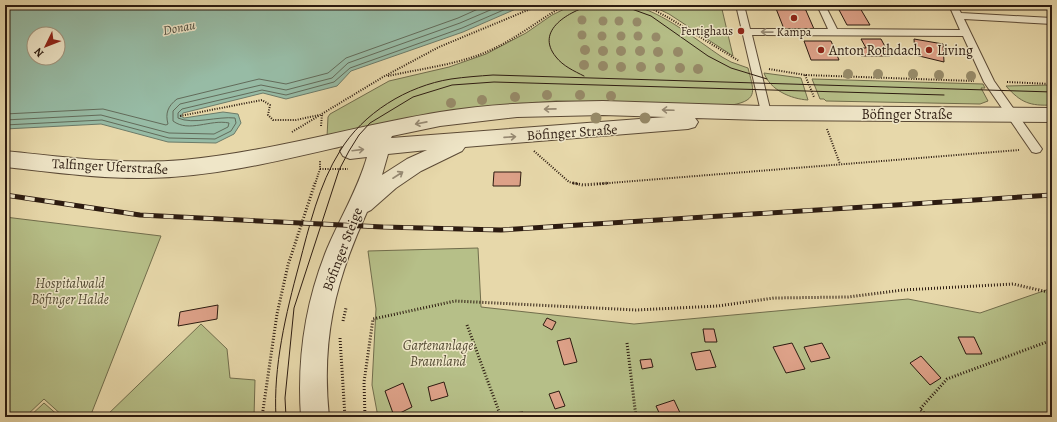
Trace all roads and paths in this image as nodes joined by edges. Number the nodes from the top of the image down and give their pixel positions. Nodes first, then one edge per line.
1 (540, 5) edge
2 (565, 5) edge
3 (645, 5) edge
4 (740, 5) edge
5 (821, 5) edge
6 (953, 5) edge
7 (958, 16) junction
8 (1052, 21) edge
9 (746, 32) junction
10 (834, 32) junction
11 (965, 33) junction
12 (754, 66) junction
13 (383, 77) junction
14 (989, 82) junction
15 (1052, 84) edge
16 (584, 108) junction
17 (764, 113) junction
18 (1012, 114) junction
19 (1052, 115) edge
20 (180, 116) dead end
21 (589, 132) junction
22 (829, 135) dead end
23 (382, 139) junction
24 (471, 139) junction
25 (527, 148) dead end
26 (1036, 149) joint
27 (5, 159) edge
28 (840, 164) junction
29 (320, 169) dead end
30 (357, 209) junction
31 (1050, 292) edge
32 (1052, 301) edge
33 (346, 306) dead end
34 (467, 325) dead end
35 (342, 329) dead end
36 (340, 337) dead end
37 (1052, 340) edge
38 (627, 343) dead end
39 (262, 417) edge
40 (315, 417) edge
41 (345, 417) edge
42 (365, 417) edge
43 (501, 417) edge
44 (636, 417) edge
45 (928, 417) edge

1 - 13 path
2 - 13 path
3 - 12 path
4 - 9 lane
5 - 10 lane
6 - 7 lane
7 - 8 lane
7 - 11 lane
10 -> 9 lane
9 - 12 lane
10 - 11 lane
11 - 14 lane
12 - 14 path
12 - 17 lane
13 - 20 path
14 - 15 path
14 - 18 lane
17 -> 16 street, Böfinger Straße
16 - 21 street
16 -> 23 street, Böfinger Straße
17 - 18 street, Böfinger Straße
17 - 21 street, Böfinger Straße
18 - 19 street, Böfinger Straße
18 - 26 lane
24 -> 21 street, Böfinger Straße
22 - 28 path
23 - 24 street, Böfinger Straße
23 - 27 street, Talfinger Uferstraße
23 - 30 street, Böfinger Steige
30 -> 24 street
25 - 28 path
26 - 28 path
29 - 39 path
30 - 40 street, Böfinger Steige
31 - 32 path
31 - 42 path
33 - 35 path
34 - 43 path
36 - 41 path
37 - 45 path
38 - 44 path

